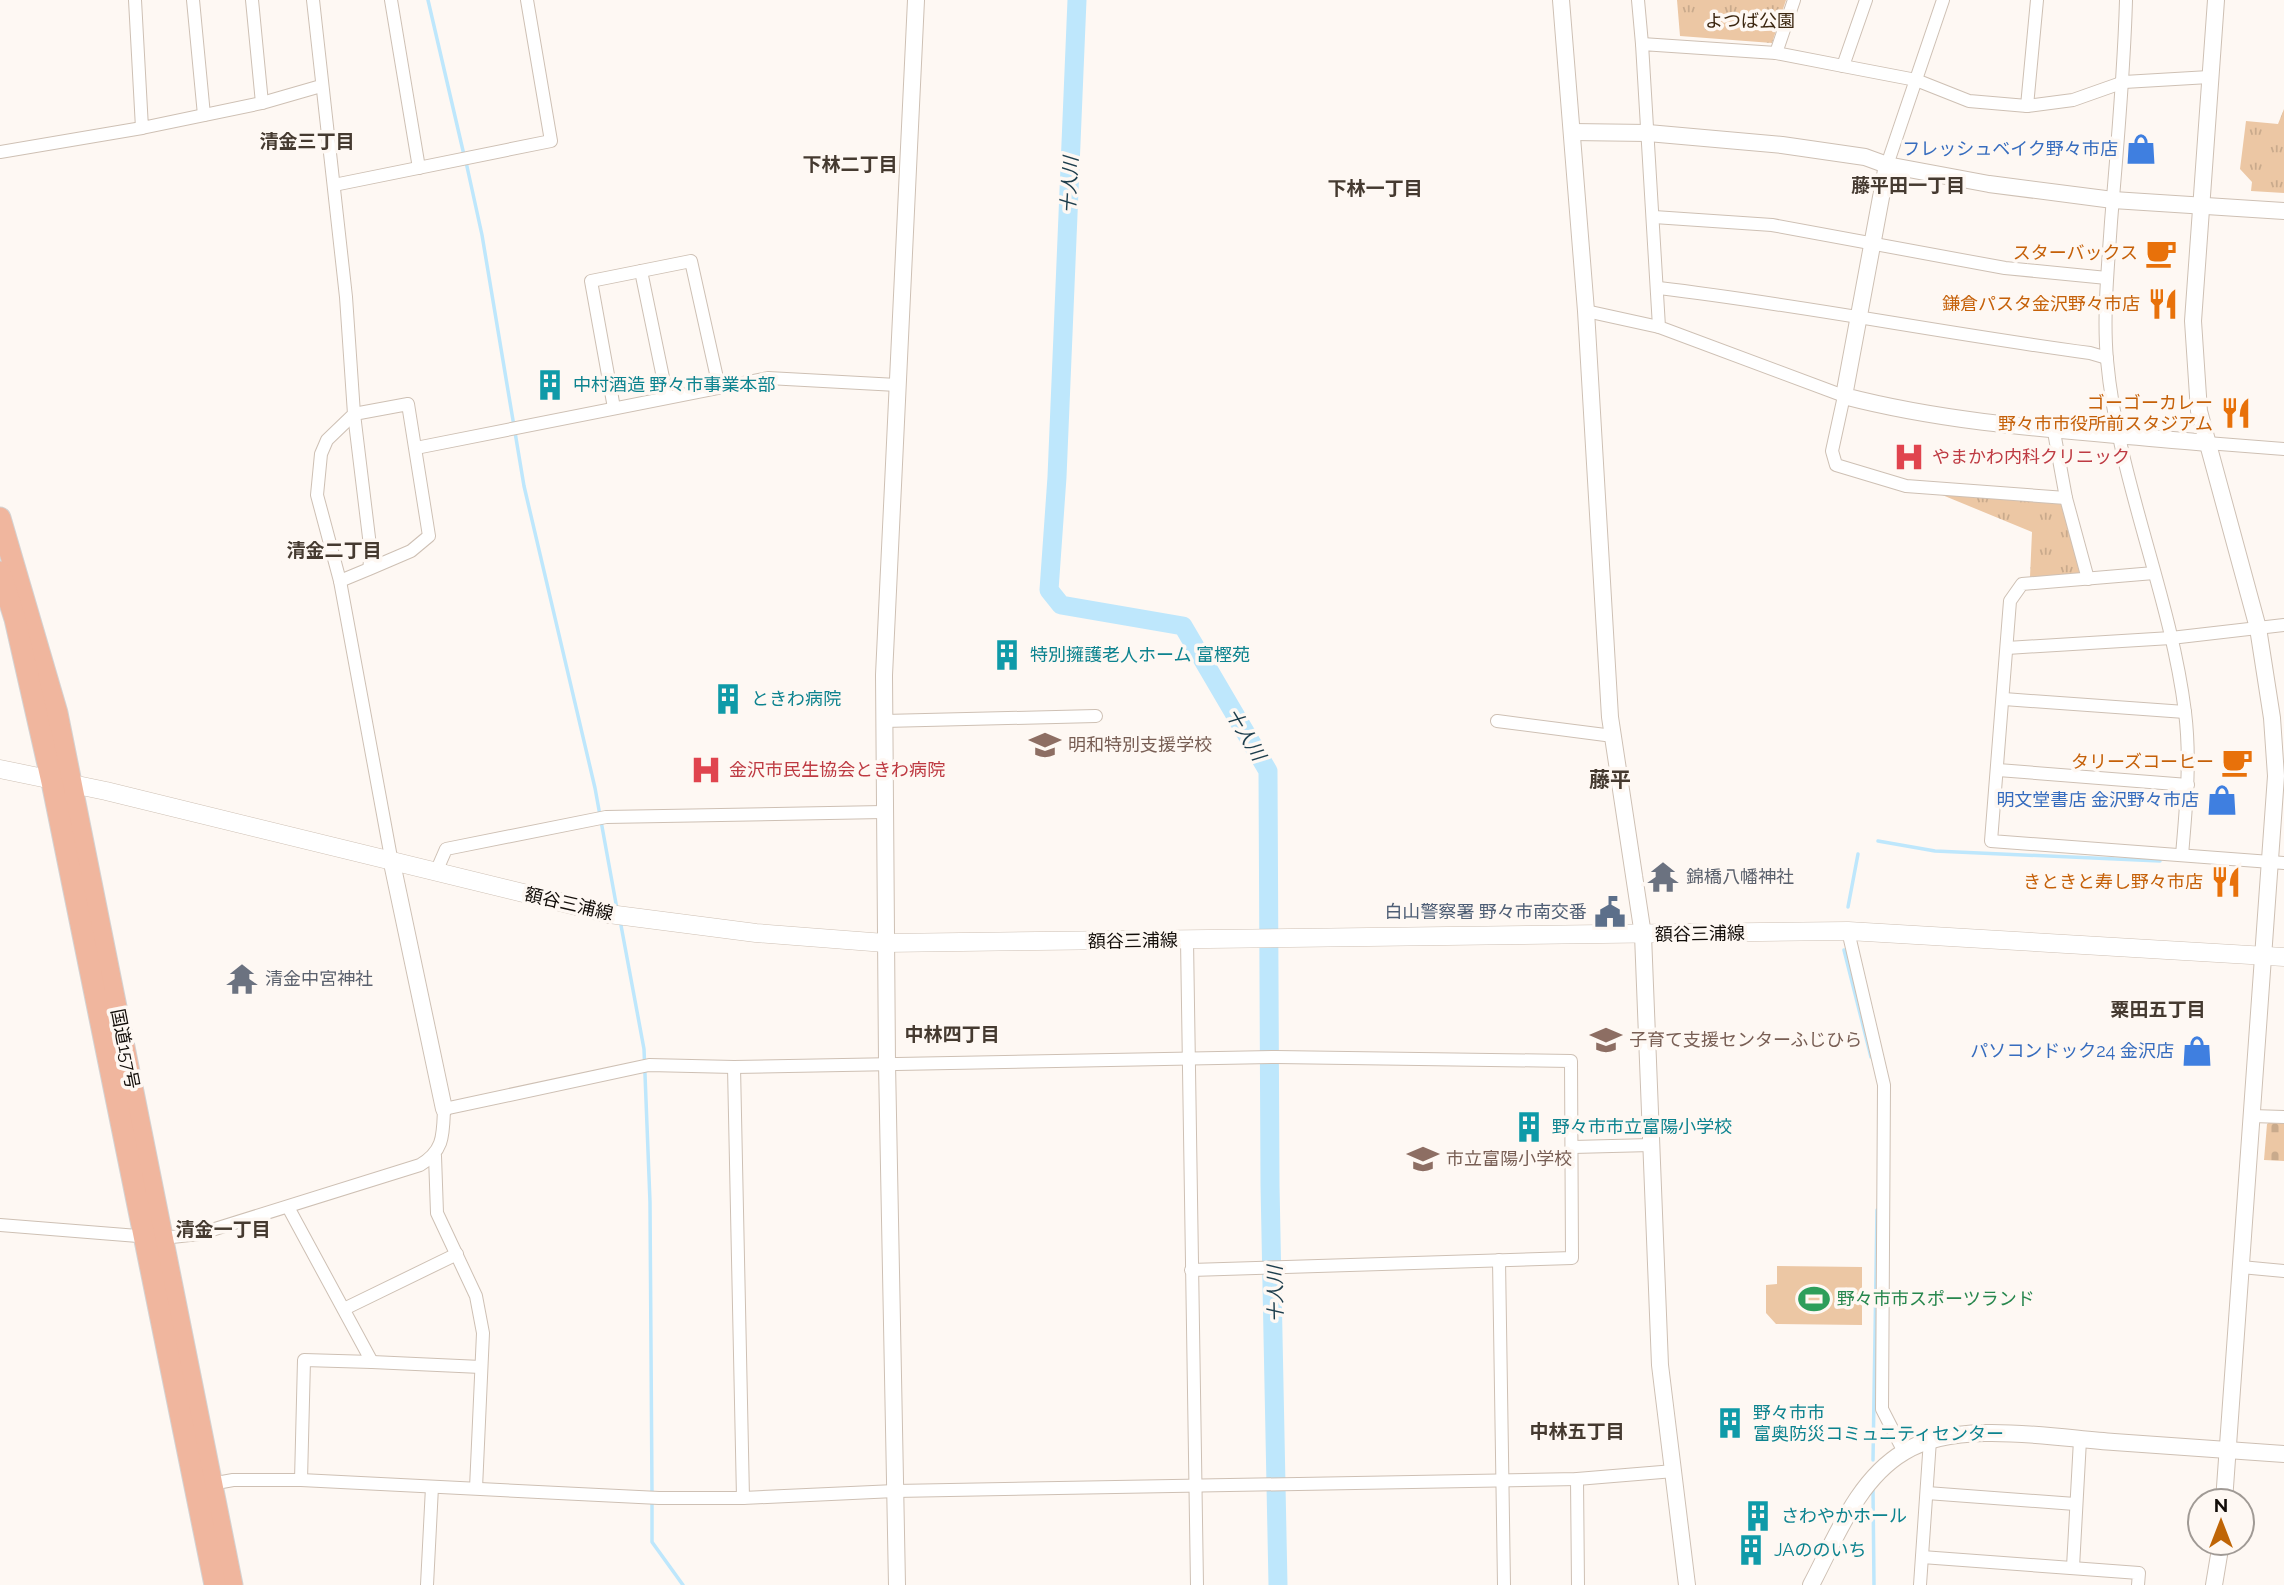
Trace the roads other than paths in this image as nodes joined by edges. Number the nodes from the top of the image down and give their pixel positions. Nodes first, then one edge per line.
1 (135, 0) edge
2 (194, 0) edge
3 (252, 0) edge
4 (313, 0) edge
5 (391, 0) edge
6 (527, 0) edge
7 (916, 0) edge
8 (1561, 0) edge
9 (1638, 0) edge
10 (1794, 0) edge
11 (1866, 0) edge
12 (1943, 0) edge
13 (2037, 0) edge
14 (2126, 0) edge
15 (2216, 0) edge
16 (1642, 44) junction
17 (1776, 53) junction
18 (1843, 66) junction
19 (2209, 77) junction
20 (1916, 80) junction
21 (2124, 82) junction
22 (321, 86) junction
23 (262, 103) junction
24 (2027, 106) junction
25 (204, 115) junction
26 (142, 128) junction
27 (1572, 132) junction
28 (1648, 133) junction
29 (0, 152) edge
30 (1887, 165) junction
31 (419, 168) junction
32 (334, 185) junction
33 (2113, 200) junction
34 (2203, 205) junction
35 (2284, 211) edge
36 (1654, 216) junction
37 (1872, 244) junction
38 (641, 271) junction
39 (2107, 278) junction
40 (1659, 288) junction
41 (1586, 311) junction
42 (1858, 317) junction
43 (1659, 327) junction
44 (2107, 358) junction
45 (897, 385) junction
46 (719, 387) junction
47 (1844, 396) junction
48 (667, 397) junction
49 (614, 408) junction
50 (354, 414) junction
51 (2054, 432) junction
52 (2117, 436) junction
53 (2207, 443) junction
54 (416, 448) junction
55 (2284, 449) edge
56 (2066, 498) junction
57 (0, 518) edge
58 (369, 569) junction
59 (0, 572) edge
60 (2154, 573) junction
61 (2088, 579) junction
62 (340, 581) junction
63 (2284, 625) edge
64 (2258, 628) junction
65 (2171, 638) junction
66 (2007, 648) junction
67 (2004, 699) junction
68 (2185, 712) junction
69 (1096, 716) dead end
70 (1497, 721) dead end
71 (884, 722) junction
72 (1613, 736) junction
73 (0, 769) edge
74 (1998, 770) junction
75 (62, 784) junction
76 (2188, 785) junction
77 (883, 812) junction
78 (2182, 855) junction
79 (392, 863) junction
80 (2277, 863) edge
81 (436, 872) junction
82 (1848, 931) junction
83 (1643, 935) junction
84 (1187, 940) junction
85 (886, 943) junction
86 (2265, 956) junction
87 (2284, 957) edge
88 (1187, 1058) junction
89 (887, 1063) junction
90 (734, 1067) junction
91 (444, 1109) junction
92 (2252, 1116) junction
93 (2284, 1117) edge
94 (1651, 1145) junction
95 (1573, 1147) junction
96 (435, 1156) junction
97 (288, 1207) junction
98 (0, 1225) edge
99 (153, 1237) junction
100 (457, 1254) junction
101 (1499, 1260) junction
102 (2241, 1267) junction
103 (1191, 1270) junction
104 (2284, 1271) edge
105 (344, 1308) junction
106 (372, 1362) junction
107 (481, 1367) junction
108 (1930, 1440) junction
109 (2080, 1440) junction
110 (2227, 1450) junction
111 (1904, 1452) junction
112 (2284, 1454) edge
113 (1674, 1471) junction
114 (1577, 1479) junction
115 (302, 1480) junction
116 (1502, 1480) junction
117 (211, 1484) junction
118 (432, 1487) junction
119 (1196, 1487) junction
120 (2225, 1487) edge
121 (476, 1488) junction
122 (895, 1492) junction
123 (1927, 1493) junction
124 (743, 1499) junction
125 (2075, 1504) junction
126 (1922, 1557) junction
127 (2219, 1557) edge
128 (2073, 1567) junction
129 (215, 1585) edge
130 (232, 1585) edge
131 (426, 1585) edge
132 (897, 1585) edge
133 (1197, 1585) edge
134 (1504, 1585) edge
135 (1578, 1585) edge
136 (1687, 1585) edge
137 (1811, 1585) edge
138 (1920, 1585) edge
139 (2138, 1585) edge
140 (2214, 1585) edge

1 - 26 street
2 - 25 street
3 - 23 street
4 - 22 street
5 - 31 street
6 - 31 street
7 - 45 street
8 - 27 street
9 - 16 street
10 - 17 street
11 - 18 street
12 - 20 street
13 - 24 street
14 - 21 street
15 - 19 street
16 - 17 street
16 - 28 street
17 - 18 street
18 - 20 street
19 - 21 street
19 - 34 street
20 - 24 street
20 - 30 street
21 - 24 street
21 - 33 street
22 - 23 street
22 - 32 street
23 - 25 street
25 - 26 street
26 - 29 street
27 - 28 street
27 - 41 street
28 - 30 street
28 - 36 street
30 - 33 street
30 - 37 street
31 - 32 street
32 - 50 street
33 - 34 street
33 - 39 street
34 - 35 street
34 - 53 street
36 - 37 street
36 - 40 street
37 - 39 street
37 - 42 street
38 - 46 street
38 - 48 street
38 - 49 street
39 - 44 street
40 - 42 street
40 - 43 street
41 - 43 street
41 - 72 street
42 - 44 street
42 - 47 street
43 - 47 street
44 - 52 street
45 - 46 street
45 - 71 street
46 - 48 street
47 - 51 street
47 - 56 street
48 - 49 street
49 - 54 street
50 - 54 street
50 - 58 street
50 - 62 street
51 - 52 street
51 - 56 street
52 - 53 street
52 - 60 street
53 - 55 street
53 - 64 street
54 - 58 street
56 - 61 street
57 - 75 highway, 国道157号
58 - 62 street
59 - 75 highway, 国道157号
60 - 61 street
60 - 65 street
61 - 66 street
62 - 79 street
63 - 64 street
64 - 65 street
64 - 80 street
65 - 66 street
65 - 68 street
66 - 67 street
67 - 68 street
67 - 74 street
68 - 76 street
69 - 71 street
70 - 72 street
71 - 77 street
72 - 83 street
73 - 75 main road, 額谷三浦線
74 - 76 street
74 - 78 street
75 - 79 main road, 額谷三浦線
75 - 99 highway, 国道157号
76 - 78 street
77 - 81 street
77 - 85 street
78 - 80 street
79 - 81 main road, 額谷三浦線
79 - 91 street
80 - 86 street
81 - 85 main road, 額谷三浦線
82 - 83 main road, 額谷三浦線
82 - 86 main road, 額谷三浦線
82 - 111 street
83 - 84 main road, 額谷三浦線
83 - 94 street
84 - 85 main road, 額谷三浦線
84 - 88 street
85 - 89 street
86 - 87 main road, 額谷三浦線
86 - 92 street
88 - 89 street
88 - 95 street
88 - 103 street
89 - 90 street
89 - 122 street
90 - 91 street
90 - 124 street
91 - 96 street
92 - 93 street
92 - 102 street
94 - 95 street
94 - 113 street
95 - 101 street
96 - 97 street
96 - 100 street
97 - 99 street
97 - 105 street
98 - 99 street
99 - 117 highway, 国道157号
99 - 129 highway, 国道157号
100 - 105 street
100 - 107 street
101 - 103 street
101 - 116 street
102 - 104 street
102 - 110 street
103 - 119 street
105 - 106 street
106 - 107 street
106 - 115 street
107 - 121 street
108 - 109 street
108 - 111 street
108 - 123 street
109 - 110 street
109 - 125 street
110 - 112 street
110 - 120 street
111 - 137 street
113 - 114 street
113 - 136 street
114 - 116 street
114 - 135 street
115 - 117 street
115 - 118 street
116 - 119 street
116 - 134 street
117 - 130 highway, 国道157号
118 - 121 street
118 - 131 street
119 - 122 street
119 - 133 street
121 - 124 street
122 - 124 street
122 - 132 street
123 - 125 street
123 - 126 street
125 - 128 street
126 - 128 street
126 - 138 street
127 - 140 street
128 - 139 street

